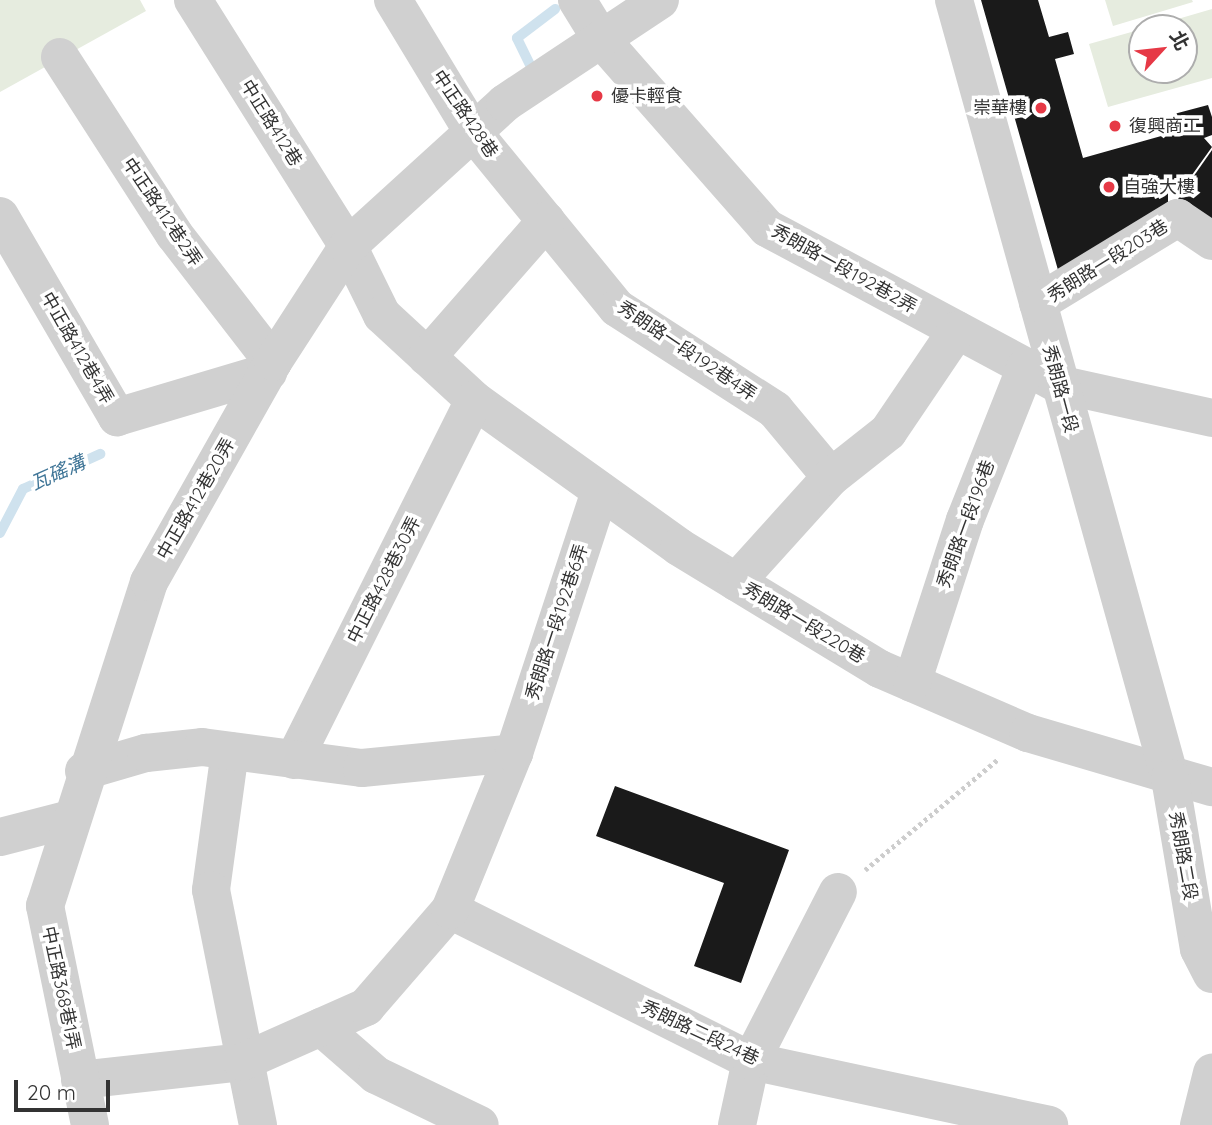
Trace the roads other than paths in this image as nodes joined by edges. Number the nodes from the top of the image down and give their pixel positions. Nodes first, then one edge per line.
1 (193, 0) edge
2 (393, 0) edge
3 (577, 0) edge
4 (660, 0) edge
5 (954, 0) edge
6 (601, 40) junction
7 (60, 57) dead end
8 (473, 132) junction
9 (0, 216) edge
10 (546, 221) junction
11 (1212, 241) edge
12 (348, 246) junction
13 (1038, 303) junction
14 (957, 330) junction
15 (427, 356) junction
16 (270, 367) junction
17 (1042, 376) junction
18 (474, 400) junction
19 (1212, 418) edge
20 (831, 477) junction
21 (600, 491) junction
22 (736, 582) junction
23 (912, 683) junction
24 (230, 751) junction
25 (514, 753) junction
26 (295, 760) junction
27 (84, 771) junction
28 (1170, 778) junction
29 (1212, 787) edge
30 (70, 820) junction
31 (0, 837) edge
32 (838, 892) road end
33 (450, 910) junction
34 (1208, 959) edge
35 (321, 1027) junction
36 (751, 1060) junction
37 (242, 1062) junction
38 (1212, 1073) edge
39 (80, 1080) junction
40 (90, 1125) edge
41 (258, 1125) edge
42 (480, 1125) edge
43 (737, 1125) edge
44 (1049, 1125) edge
45 (1199, 1125) edge

1 - 12 street, 中正路412巷
2 - 8 street, 中正路428巷
3 - 6 street, 秀朗路一段192巷2弄
4 - 6 street, 中正路412巷20弄
5 - 13 street, 秀朗路一段
6 - 8 street, 中正路412巷20弄
6 - 14 street, 秀朗路一段192巷2弄
7 - 16 street, 中正路412巷2弄
8 - 10 street, 中正路428巷
8 - 12 street, 中正路412巷20弄
9 - 16 street, 中正路412巷4弄
10 - 15 street
10 - 20 street, 秀朗路一段192巷4弄
11 - 13 street, 秀朗路一段203巷
12 - 15 street, 中正路412巷
12 - 16 street, 中正路412巷20弄
13 - 17 street, 秀朗路一段
14 - 17 street, 秀朗路一段192巷2弄
14 - 20 street
15 - 18 street, 秀朗路一段220巷
16 - 27 street, 中正路412巷20弄
17 - 19 street, 秀朗路一段192巷2弄
17 - 23 street, 秀朗路一段196巷
17 - 28 street, 秀朗路一段
18 - 21 street, 秀朗路一段220巷
18 - 26 street, 中正路428巷30弄
20 - 22 street
21 - 22 street, 秀朗路一段220巷
21 - 25 street, 秀朗路一段192巷6弄
22 - 23 street, 秀朗路一段220巷
23 - 28 street, 秀朗路一段220巷
24 - 26 street
24 - 27 street
24 - 37 street
25 - 26 street
25 - 33 street, 秀朗路一段192巷6弄
27 - 30 street, 中正路368巷1弄
28 - 29 street, 秀朗路一段220巷
28 - 34 street, 秀朗路二段
30 - 31 street
30 - 39 street, 中正路368巷1弄
32 - 36 street
33 - 35 street, 秀朗路一段192巷6弄
33 - 36 street, 秀朗路二段24巷
35 - 37 street, 秀朗路一段192巷6弄
35 - 42 street
36 - 43 street
36 - 44 street, 秀朗路二段24巷
37 - 39 street, 秀朗路一段192巷6弄
37 - 41 street
38 - 45 street
39 - 40 street, 中正路368巷1弄

